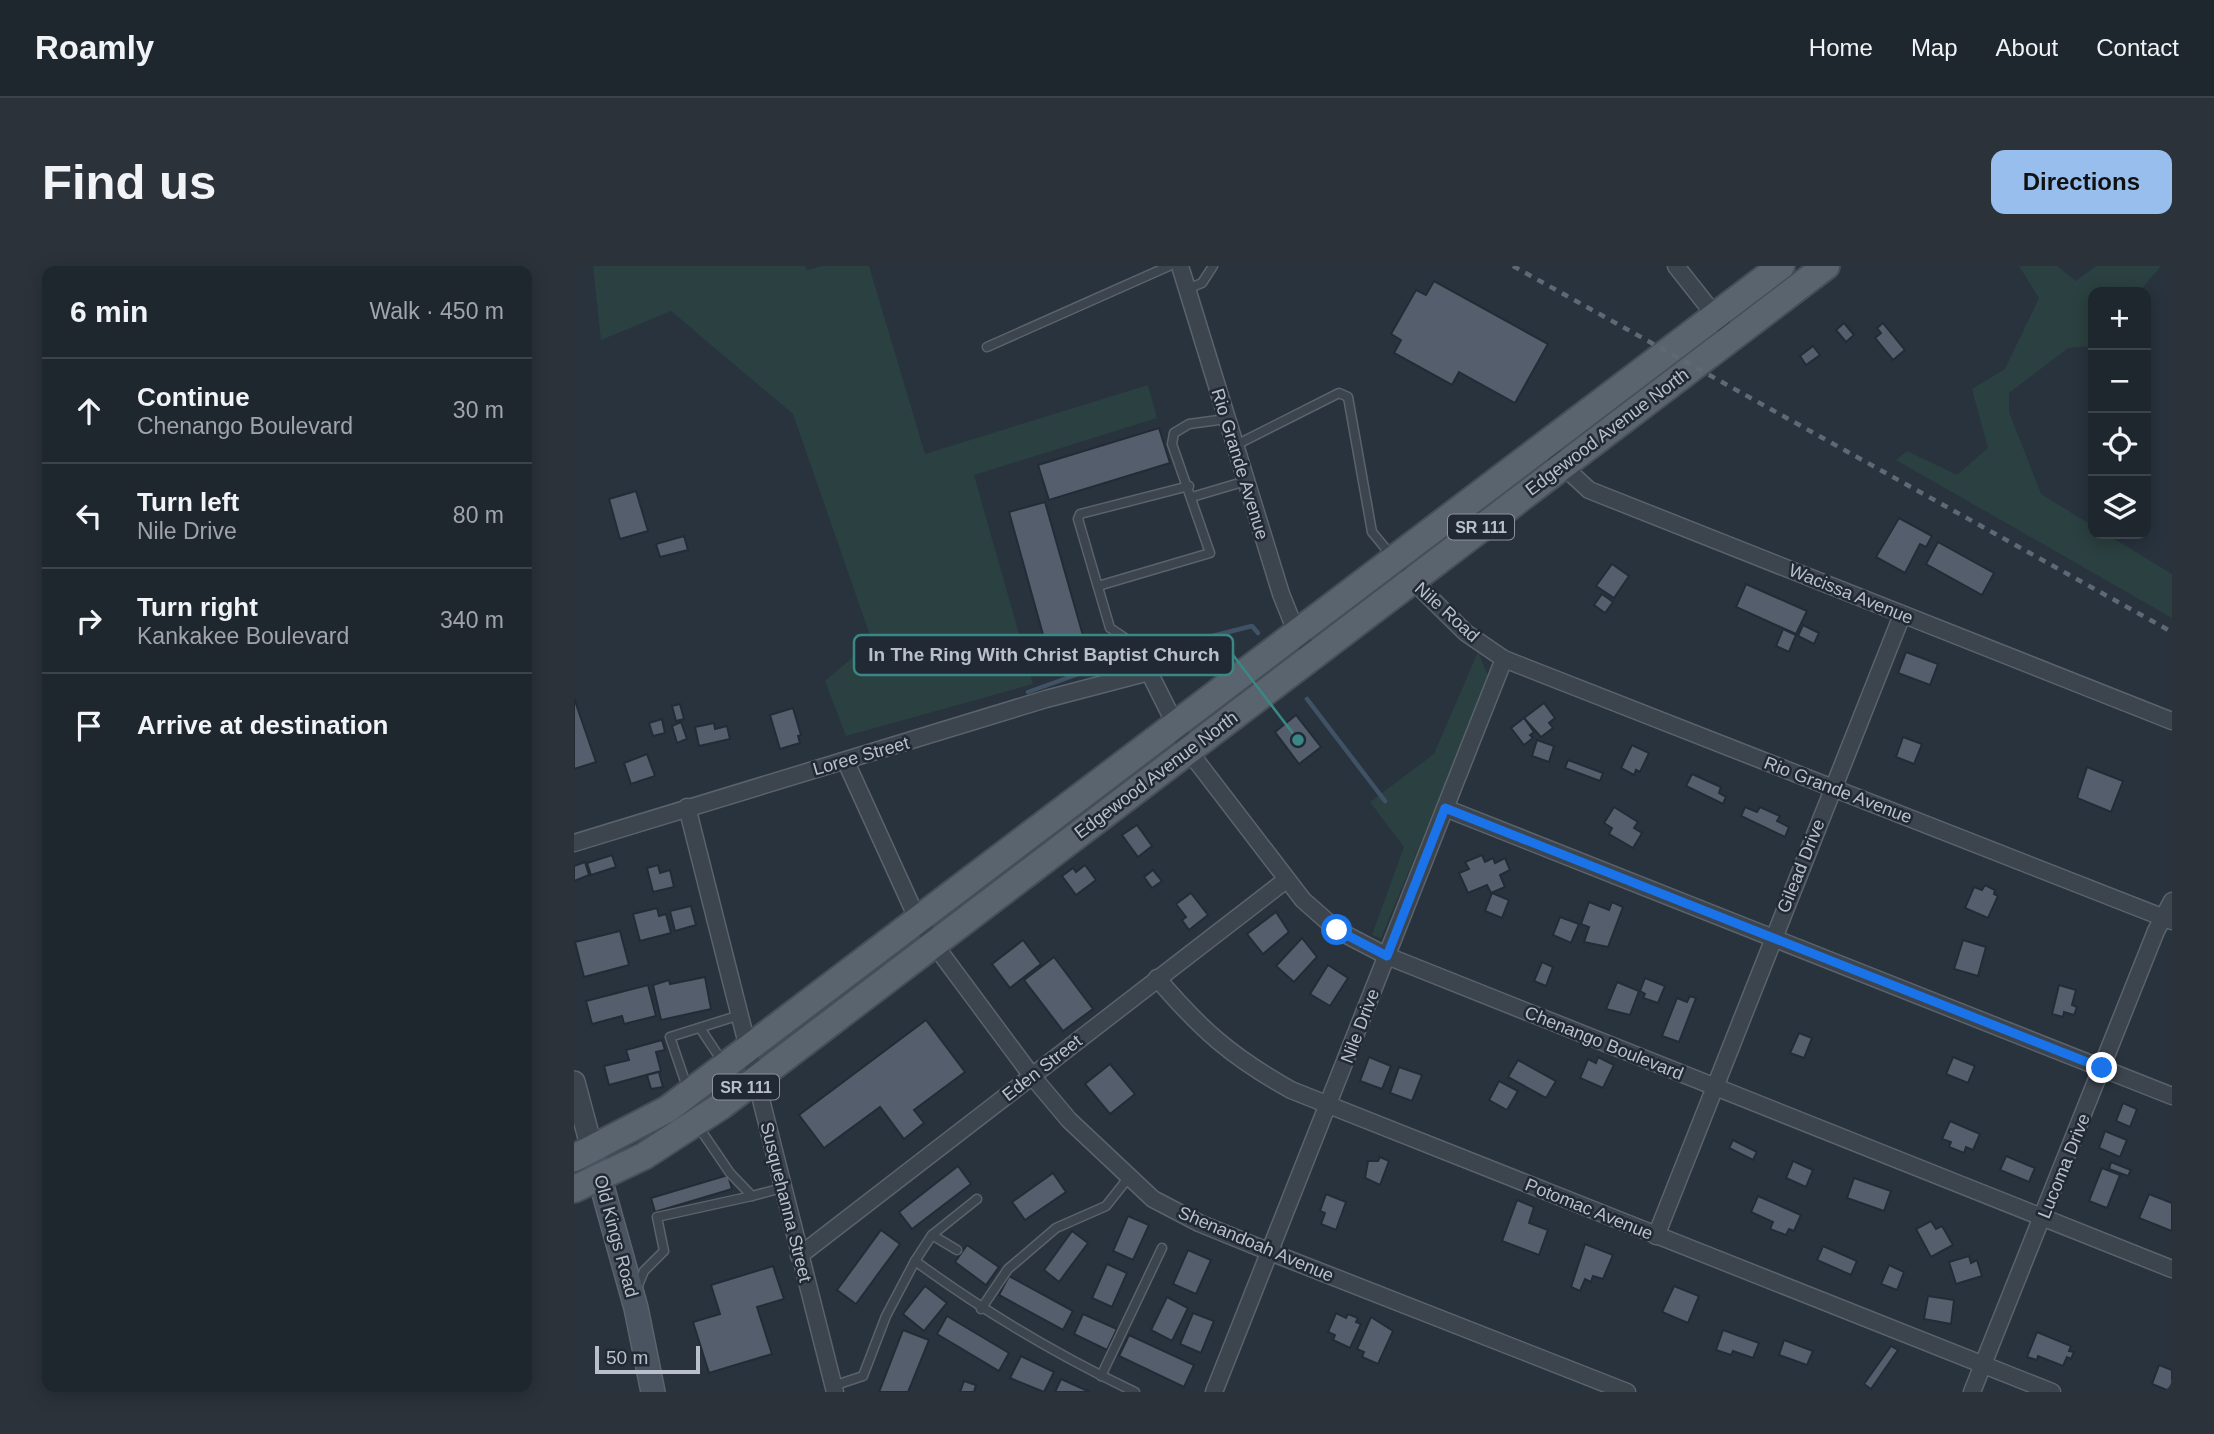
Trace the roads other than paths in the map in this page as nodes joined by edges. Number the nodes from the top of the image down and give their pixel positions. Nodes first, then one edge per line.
1 (1168, 266) edge
2 (1180, 266) edge
3 (1213, 266) edge
4 (1676, 266) edge
5 (1781, 266) edge
6 (1826, 266) edge
7 (1187, 289) junction
8 (1716, 316) junction
9 (1732, 337) junction
10 (988, 347) dead end
11 (1226, 419) junction
12 (1546, 444) junction
13 (1234, 446) junction
14 (1562, 465) junction
15 (1245, 481) junction
16 (1188, 486) junction
17 (1192, 497) junction
18 (1395, 559) junction
19 (1411, 580) junction
20 (1098, 586) junction
21 (1902, 615) junction
22 (1297, 634) junction
23 (1314, 656) junction
24 (1504, 659) junction
25 (1149, 673) junction
26 (2172, 721) edge
27 (1174, 727) junction
28 (1188, 750) junction
29 (846, 762) junction
30 (1833, 789) junction
31 (687, 807) junction
32 (1445, 808) junction
33 (574, 843) edge
34 (1286, 880) junction
35 (2172, 901) edge
36 (920, 920) junction
37 (2169, 920) edge
38 (1772, 937) junction
39 (934, 944) junction
40 (1387, 956) junction
41 (1157, 978) junction
42 (740, 1015) junction
43 (700, 1028) junction
44 (748, 1049) junction
45 (725, 1067) junction
46 (2102, 1068) junction
47 (1032, 1076) junction
48 (756, 1080) junction
49 (574, 1082) edge
50 (1714, 1087) junction
51 (689, 1093) junction
52 (2172, 1096) edge
53 (1329, 1107) junction
54 (695, 1123) junction
55 (583, 1154) edge
56 (1129, 1177) junction
57 (601, 1179) junction
58 (782, 1188) junction
59 (574, 1189) edge
60 (752, 1196) junction
61 (977, 1199) dead end
62 (2042, 1219) junction
63 (932, 1235) junction
64 (1656, 1236) junction
65 (1162, 1248) dead end
66 (957, 1250) dead end
67 (1270, 1252) junction
68 (799, 1256) junction
69 (915, 1261) junction
70 (2172, 1269) edge
71 (633, 1297) junction
72 (981, 1308) junction
73 (1983, 1365) junction
74 (1101, 1376) junction
75 (1597, 1386) edge
76 (834, 1389) edge
77 (653, 1392) edge
78 (1135, 1392) edge
79 (1214, 1392) edge
80 (1627, 1392) edge
81 (1972, 1392) edge
82 (2052, 1392) edge

1 - 10 lane
2 - 7 street, Rio Grande Avenue
3 - 7 lane
4 - 8 street
5 - 8 main road, Edgewood Avenue North / SR 111
6 - 9 main road, Edgewood Avenue North / SR 111
7 - 11 street, Rio Grande Avenue
8 - 9 street
8 - 12 main road, Edgewood Avenue North / SR 111
9 - 14 main road, Edgewood Avenue North / SR 111
11 - 13 street, Rio Grande Avenue
11 - 16 lane
12 - 14 street, Wacissa Avenue
12 - 18 main road, Edgewood Avenue North / SR 111
13 - 15 street, Rio Grande Avenue
13 - 18 lane
14 - 19 main road, Edgewood Avenue North / SR 111
14 - 21 street, Wacissa Avenue
15 - 17 lane
15 - 22 street, Rio Grande Avenue
16 - 17 lane
16 - 20 lane
17 - 20 lane
18 - 19 street, Nile Road
18 - 22 main road, Edgewood Avenue North / SR 111
19 - 23 main road, Edgewood Avenue North / SR 111
19 - 24 street, Nile Road
20 - 25 lane
21 - 26 street, Wacissa Avenue
21 - 30 street, Gilead Drive
22 - 23 street, Rio Grande Avenue
22 - 27 main road, Edgewood Avenue North / SR 111
23 - 28 main road, Edgewood Avenue North / SR 111
24 - 30 street, Rio Grande Avenue
24 - 32 street, Nile Drive
25 - 27 street, Chenango Boulevard
25 - 29 street, Loree Street
27 - 28 street, Chenango Boulevard
27 - 36 main road, Edgewood Avenue North / SR 111
28 - 34 street, Chenango Boulevard
28 - 39 main road, Edgewood Avenue North / SR 111
29 - 31 street, Loree Street
29 - 36 street, Shenandoah Avenue
30 - 37 street, Rio Grande Avenue
30 - 38 street, Gilead Drive
31 - 33 street, Loree Street
31 - 42 street, Susquehanna Street
32 - 38 street
32 - 40 street, Nile Drive
34 - 40 street, Chenango Boulevard
34 - 41 street, Eden Street
35 - 37 street, Lucoma Drive
36 - 39 street, Shenandoah Avenue
36 - 44 main road, Edgewood Avenue North / SR 111
37 - 46 street, Lucoma Drive
38 - 46 street
38 - 50 street, Gilead Drive
39 - 47 street, Shenandoah Avenue
39 - 48 main road, Edgewood Avenue North / SR 111
40 - 50 street, Chenango Boulevard
40 - 53 street, Nile Drive
41 - 47 street, Eden Street
41 - 53 street, Potomac Avenue
42 - 43 lane
42 - 44 street, Susquehanna Street
43 - 45 lane
43 - 51 lane
44 - 45 main road, Edgewood Avenue North / SR 111
44 - 48 street, Susquehanna Street
45 - 51 main road, Edgewood Avenue North / SR 111
46 - 52 street
46 - 62 street, Lucoma Drive
47 - 56 street, Shenandoah Avenue
47 - 68 street, Eden Street
48 - 54 main road, Edgewood Avenue North / SR 111
48 - 58 street, Susquehanna Street
49 - 55 street, Old Kings Road
50 - 62 street, Chenango Boulevard
50 - 64 street, Gilead Drive
51 - 55 main road, Edgewood Avenue North / SR 111
53 - 64 street, Potomac Avenue
53 - 67 street, Nile Drive
54 - 57 main road, Edgewood Avenue North / SR 111
54 - 60 lane
55 - 57 main road, Old Kings Road
56 - 67 street, Shenandoah Avenue
56 - 72 lane
57 - 59 main road, Edgewood Avenue North / SR 111
57 - 71 main road, Old Kings Road
58 - 60 lane
58 - 68 street, Susquehanna Street
60 - 71 lane
61 - 63 lane
62 - 70 street, Chenango Boulevard
62 - 73 street, Lucoma Drive
63 - 66 lane
63 - 69 lane
64 - 73 street, Potomac Avenue
65 - 74 lane
67 - 75 street, Shenandoah Avenue
67 - 79 street, Nile Drive
68 - 76 street, Susquehanna Street
69 - 72 lane
69 - 76 lane
71 - 77 main road, Old Kings Road
72 - 74 lane
73 - 81 street, Lucoma Drive
73 - 82 street, Potomac Avenue
74 - 78 lane
75 - 80 street, Shenandoah Avenue

